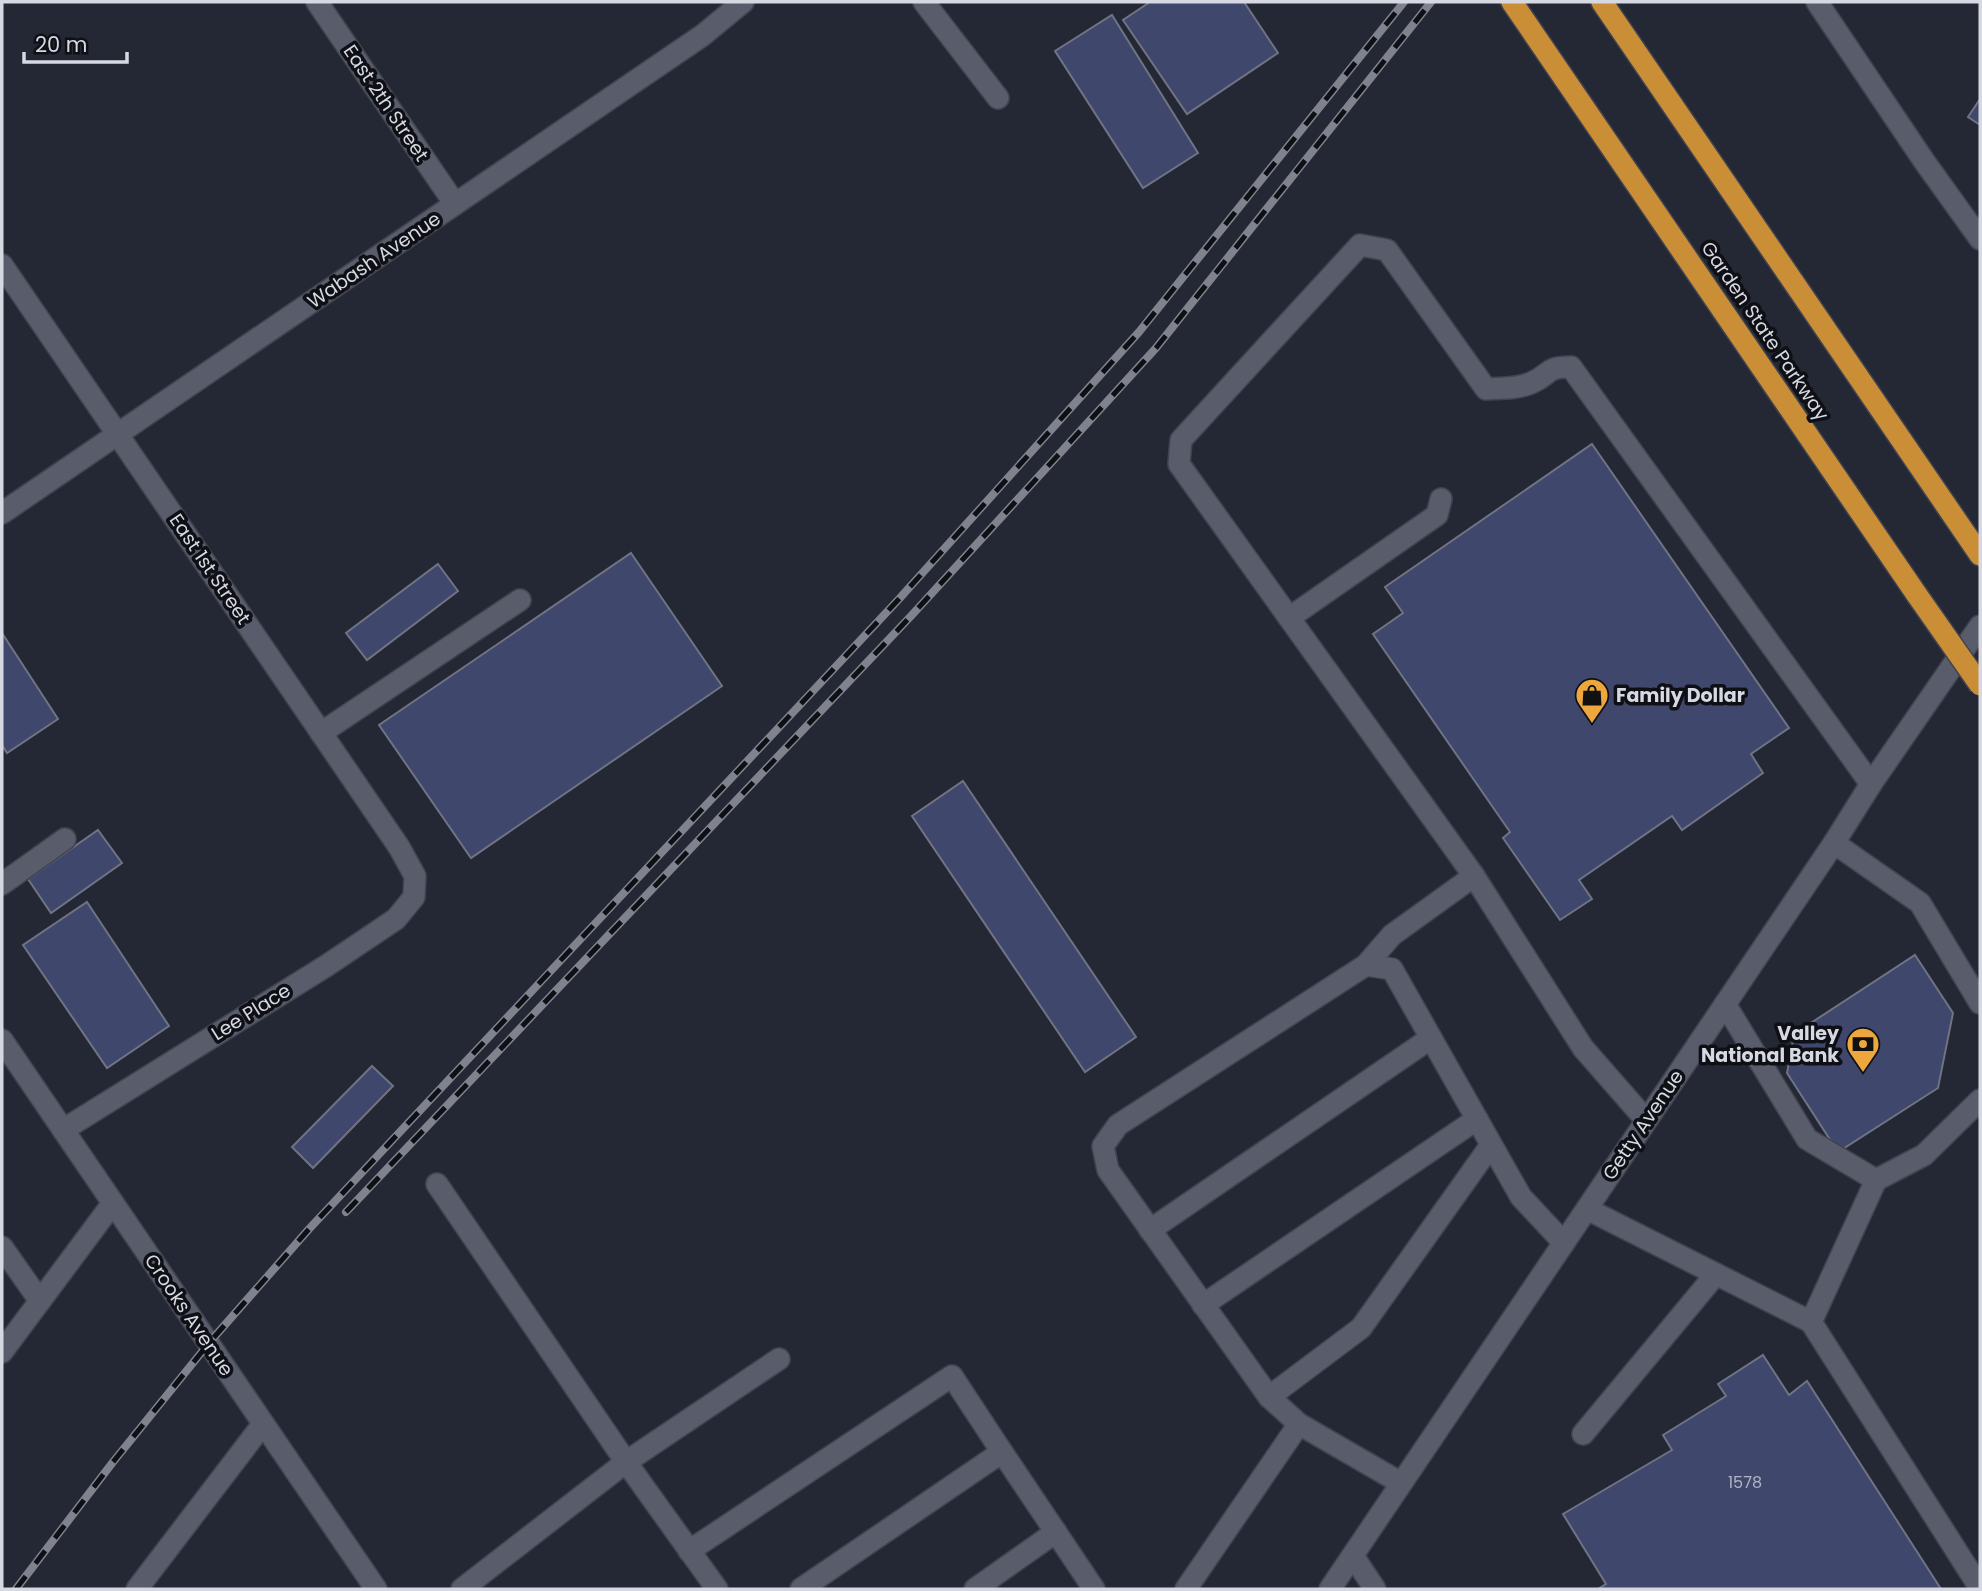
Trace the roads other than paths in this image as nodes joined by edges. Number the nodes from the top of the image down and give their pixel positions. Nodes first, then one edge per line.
1 (317, 2) edge
2 (743, 2) edge
3 (924, 2) edge
4 (1512, 2) edge
5 (1602, 2) edge
6 (1816, 2) edge
7 (998, 98) dead end
8 (455, 204) junction
9 (1980, 239) edge
10 (2, 265) edge
11 (118, 434) junction
12 (1441, 499) dead end
13 (2, 513) edge
14 (1976, 550) edge
15 (520, 600) dead end
16 (1289, 618) junction
17 (1980, 626) edge
18 (1980, 685) edge
19 (321, 733) junction
20 (1871, 784) junction
21 (65, 839) dead end
22 (1834, 844) junction
23 (415, 876) joint
24 (1474, 876) junction
25 (2, 884) edge
26 (1366, 965) junction
27 (1980, 1003) edge
28 (1725, 1004) junction
29 (1431, 1038) junction
30 (2, 1040) edge
31 (1980, 1100) edge
32 (1476, 1119) junction
33 (1646, 1121) junction
34 (63, 1130) junction
35 (1491, 1145) junction
36 (1877, 1180) junction
37 (437, 1184) dead end
38 (113, 1203) junction
39 (1587, 1209) junction
40 (1150, 1230) junction
41 (1564, 1243) junction
42 (2, 1247) edge
43 (1716, 1274) junction
44 (40, 1301) junction
45 (1203, 1305) junction
46 (1811, 1322) junction
47 (2, 1352) edge
48 (779, 1359) dead end
49 (1269, 1396) junction
50 (263, 1424) junction
51 (1300, 1424) junction
52 (1583, 1434) dead end
53 (1002, 1452) junction
54 (626, 1462) junction
55 (1401, 1483) junction
56 (1056, 1532) junction
57 (689, 1551) junction
58 (1353, 1556) junction
59 (1980, 1588) edge
60 (137, 1589) edge
61 (376, 1589) edge
62 (462, 1589) edge
63 (717, 1589) edge
64 (801, 1589) edge
65 (975, 1589) edge
66 (1094, 1589) edge
67 (1186, 1589) edge
68 (1330, 1589) edge
69 (1375, 1589) edge

1 - 8 street, East 2th Street
2 - 8 street, Wabash Avenue
3 - 7 street
4 - 18 highway, Garden State Parkway, bridge
5 - 14 highway
6 - 9 street
8 - 11 street, Wabash Avenue
10 - 11 street, East 1st Street
11 - 13 street, Wabash Avenue
11 - 19 street, East 1st Street
12 - 16 street
15 - 19 street
16 - 20 street
16 - 24 street
17 - 20 street, Getty Avenue
19 - 23 street, East 1st Street
20 - 22 street, Getty Avenue
21 - 25 street
22 - 27 street
22 - 28 street, Getty Avenue
23 - 34 street, Lee Place
24 - 26 street
24 - 33 street
26 - 29 street
26 - 40 street
28 - 33 street, Getty Avenue
28 - 36 street
29 - 32 street
29 - 40 street
30 - 34 street, Crooks Avenue
31 - 36 street
32 - 35 street
32 - 45 street
33 - 39 street, Getty Avenue
34 - 38 street, Crooks Avenue
35 - 41 street
35 - 49 street
36 - 46 street
37 - 54 street
38 - 44 street
38 - 50 street, Crooks Avenue
39 - 41 street, Getty Avenue
39 - 43 street
40 - 45 street
41 - 55 street, Getty Avenue
42 - 44 street
43 - 46 street
43 - 52 street
44 - 47 street
45 - 49 street
46 - 59 street
48 - 54 street
49 - 51 street
50 - 60 street
50 - 61 street, Crooks Avenue
51 - 55 street
51 - 67 street
53 - 56 street
53 - 57 street
53 - 64 street
54 - 57 street
54 - 62 street
55 - 58 street, Getty Avenue
56 - 65 street
56 - 66 street
57 - 63 street
58 - 68 street, Getty Avenue
58 - 69 street

